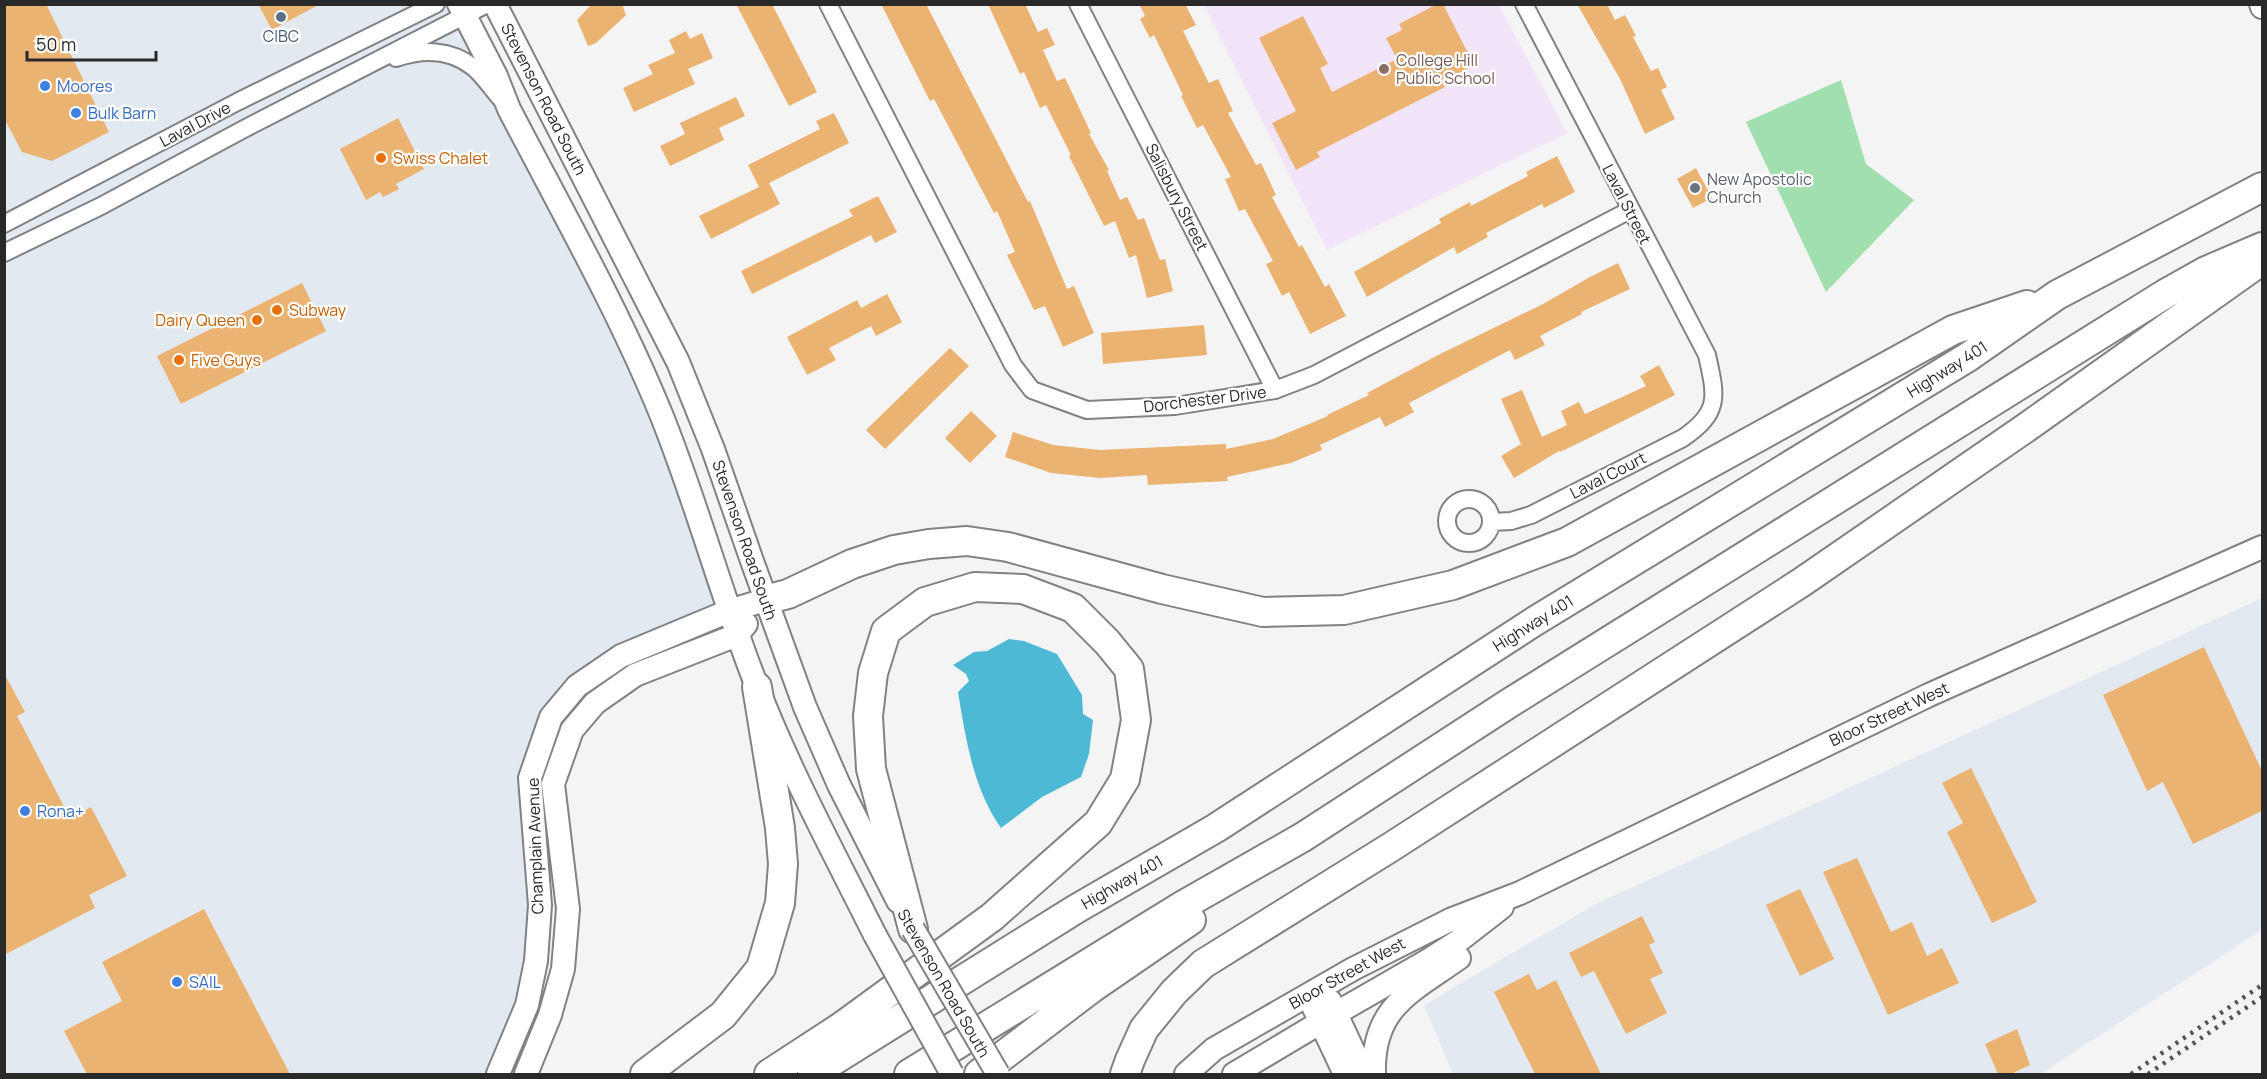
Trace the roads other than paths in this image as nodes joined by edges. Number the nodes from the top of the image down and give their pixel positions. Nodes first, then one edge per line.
1 (409, 4) edge
2 (436, 4) edge
3 (487, 4) edge
4 (495, 4) edge
5 (828, 4) edge
6 (1078, 4) edge
7 (1524, 4) edge
8 (462, 10) edge
9 (387, 28) junction
10 (347, 76) junction
11 (509, 109) junction
12 (2262, 187) edge
13 (1630, 210) junction
14 (4, 224) edge
15 (2262, 247) edge
16 (4, 253) edge
17 (2262, 259) edge
18 (2057, 295) junction
19 (1275, 390) junction
20 (1712, 408) joint
21 (1492, 522) dead end
22 (2262, 547) edge
23 (765, 600) junction
24 (729, 611) junction
25 (737, 635) junction
26 (757, 687) junction
27 (1303, 837) junction
28 (1546, 880) junction
29 (1520, 893) junction
30 (913, 929) junction
31 (1315, 991) junction
32 (1329, 1017) junction
33 (1128, 1067) edge
34 (498, 1074) edge
35 (526, 1074) edge
36 (645, 1074) edge
37 (769, 1074) edge
38 (812, 1074) edge
39 (909, 1074) edge
40 (952, 1074) edge
41 (979, 1074) edge
42 (998, 1074) edge
43 (1186, 1074) edge
44 (1234, 1074) edge
45 (1346, 1074) edge
46 (1364, 1074) edge
47 (1374, 1074) edge

1 - 9 street, Laval Drive
2 - 9 street, Laval Drive
3 - 8 street, Laval Drive
4 - 23 main road, Stevenson Road South
5 - 19 street, Dorchester Drive
6 - 19 street, Salisbury Street
7 - 13 street, Laval Street
8 - 10 street, Laval Drive
8 - 11 main road, Stevenson Road South
9 - 14 street, Laval Drive
10 - 11 street, Laval Drive
10 - 16 street, Laval Drive
11 - 24 main road, Stevenson Road South
12 - 18 highway, Highway 401
13 - 19 street, Dorchester Drive
13 - 20 street, Laval Street
15 - 27 highway
17 - 33 highway
18 - 23 highway
18 - 38 highway, Highway 401
20 - 21 street, Laval Court
22 - 28 main road, Bloor Street West
23 - 24 main road, Champlain Avenue
23 - 25 main road, Champlain Avenue
23 - 30 main road, Stevenson Road South
24 - 25 main road, Stevenson Road South
24 - 34 main road, Champlain Avenue
25 - 26 main road, Stevenson Road South
25 - 35 main road, Champlain Avenue
26 - 36 highway
26 - 40 main road, Stevenson Road South, bridge
27 - 39 highway
27 - 41 highway
28 - 29 main road, Bloor Street West
28 - 47 main road
29 - 31 main road, Bloor Street West
29 - 32 main road, Bloor Street West
30 - 37 highway
30 - 42 main road, Stevenson Road South, bridge
31 - 32 main road
31 - 43 main road, Bloor Street West
32 - 44 main road, Bloor Street West
32 - 45 main road
32 - 46 main road

